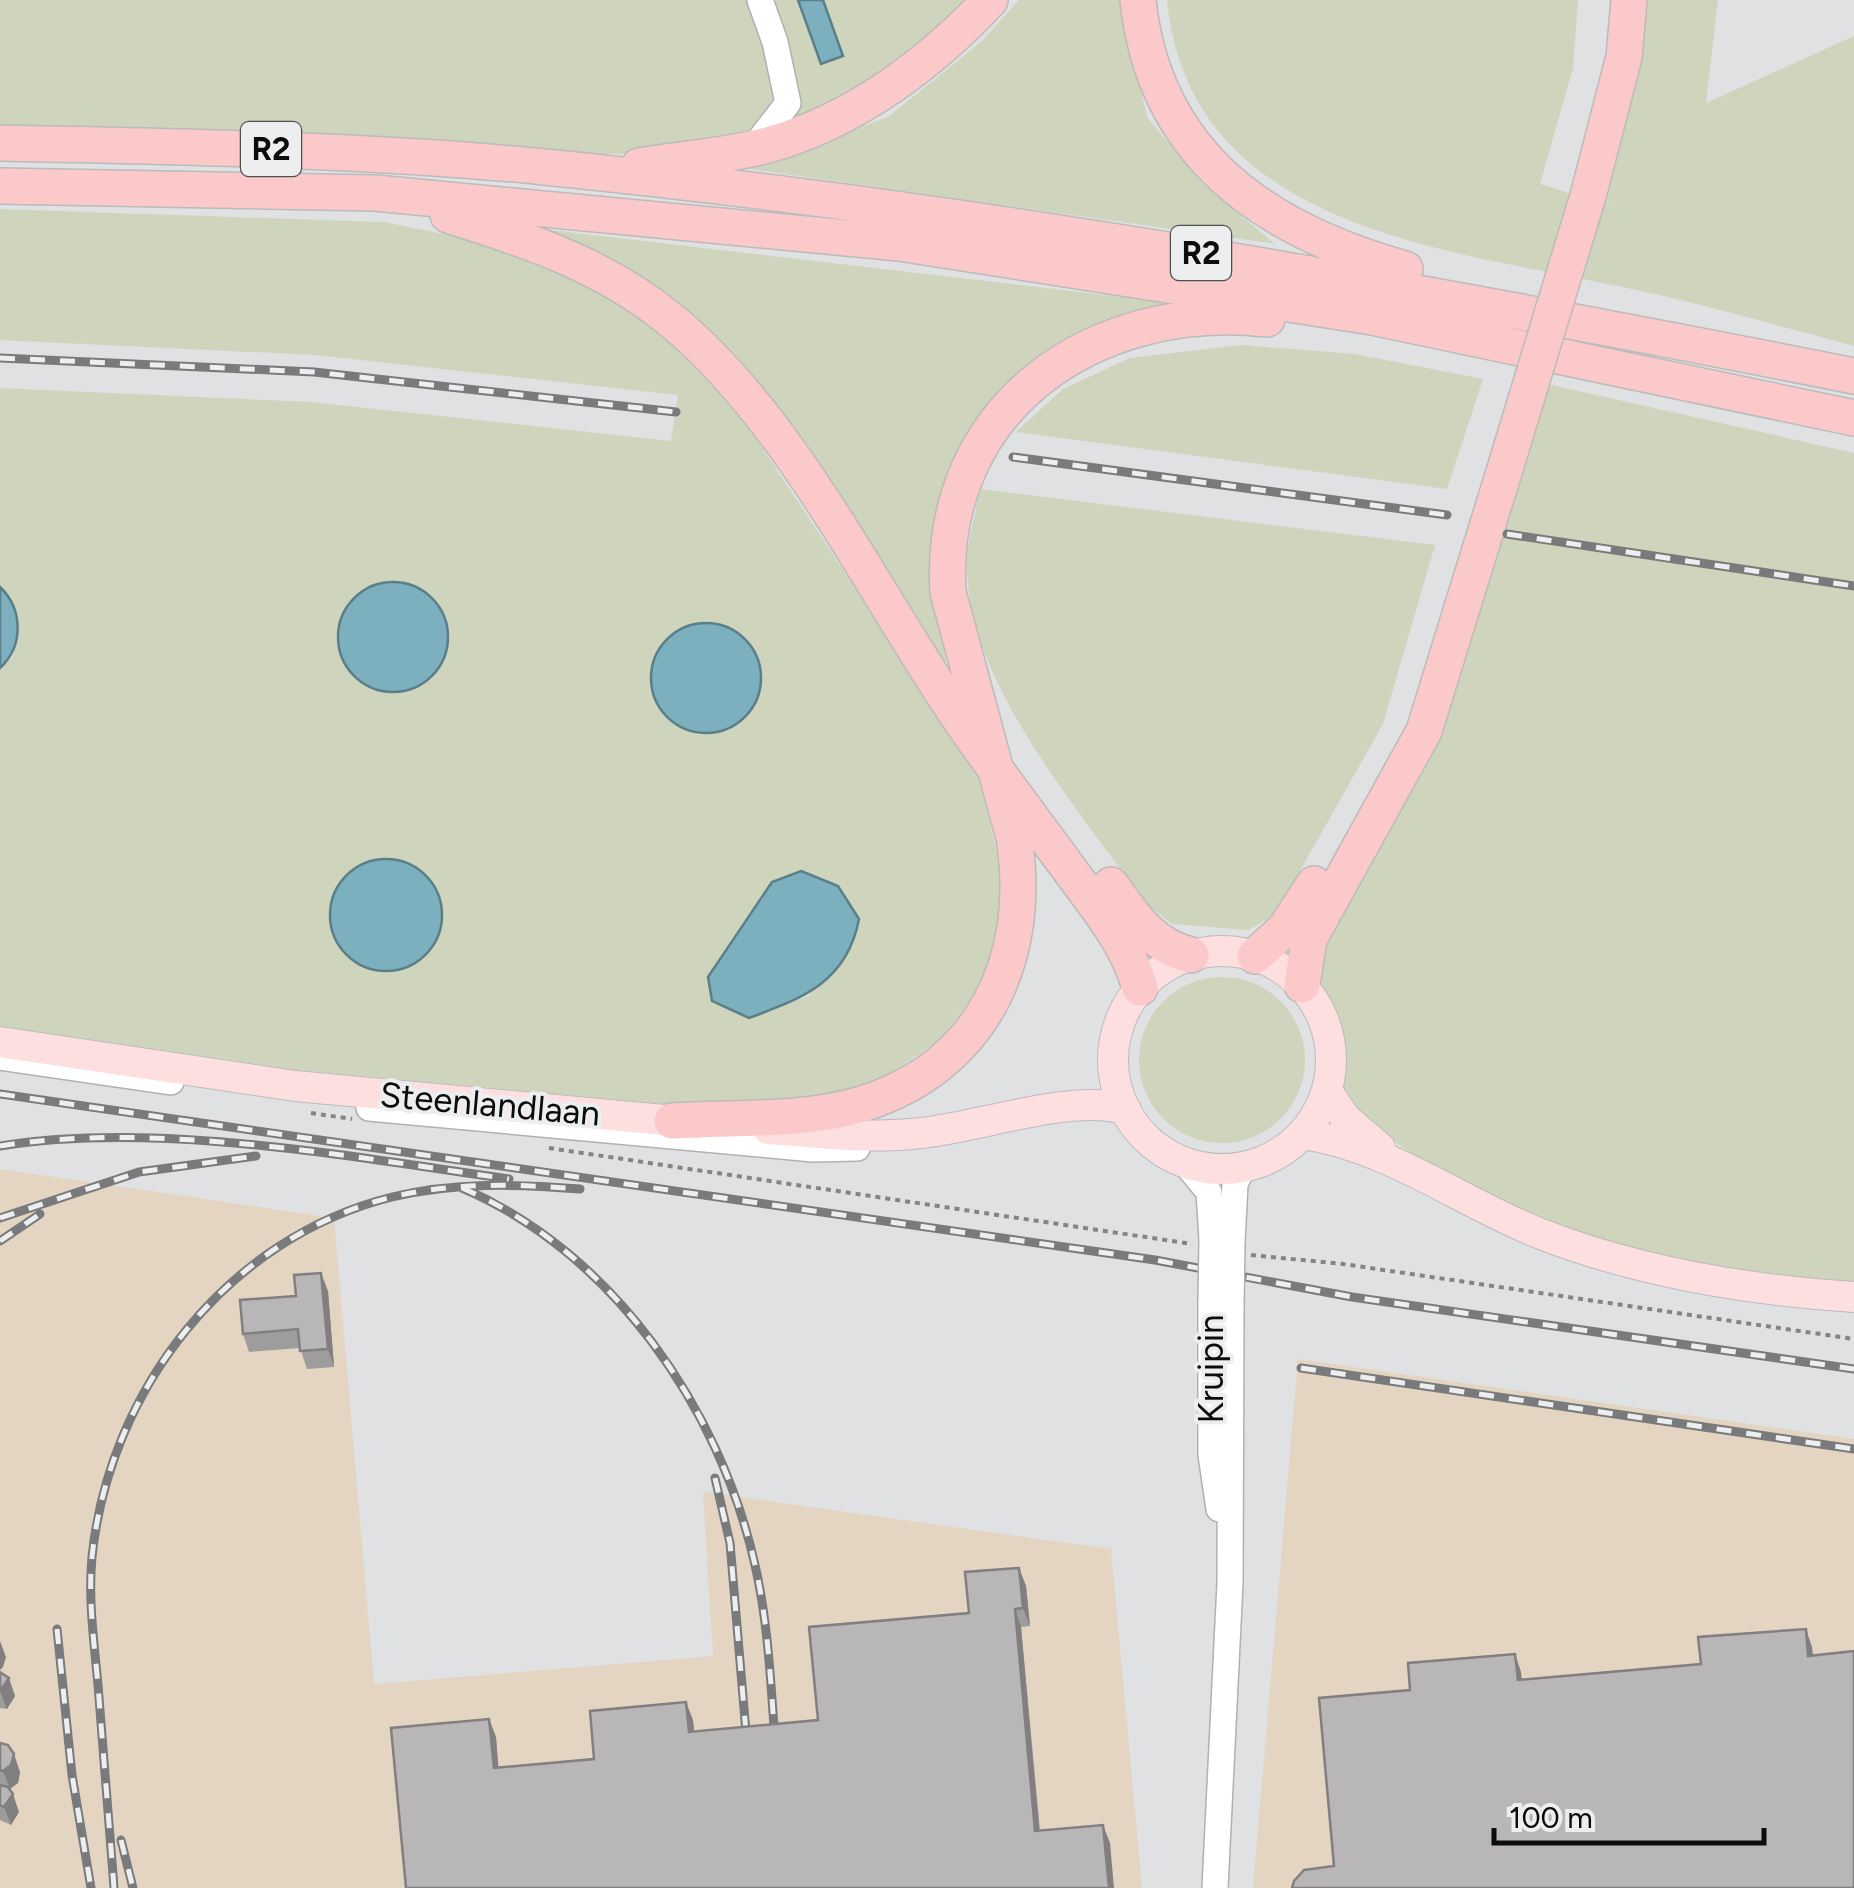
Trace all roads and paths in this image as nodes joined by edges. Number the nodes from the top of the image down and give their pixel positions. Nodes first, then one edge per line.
1 (760, 0) edge
2 (990, 0) edge
3 (1138, 0) edge
4 (1606, 0) edge
5 (1629, 0) edge
6 (0, 143) edge
7 (754, 147) junction
8 (542, 167) junction
9 (0, 186) edge
10 (375, 193) junction
11 (1577, 194) junction
12 (1576, 357) junction
13 (1854, 376) edge
14 (1854, 418) edge
15 (1494, 470) junction
16 (978, 697) junction
17 (994, 768) junction
18 (1192, 955) junction
19 (1255, 956) junction
20 (1302, 985) junction
21 (1140, 988) junction
22 (0, 1042) edge
23 (0, 1058) edge
24 (1114, 1061) junction
25 (1327, 1091) junction
26 (1126, 1110) junction
27 (301, 1112) dead end
28 (360, 1120) dead end
29 (672, 1121) junction
30 (982, 1122) junction
31 (1302, 1134) junction
32 (538, 1146) dead end
33 (1185, 1162) junction
34 (1243, 1167) junction
35 (1406, 1168) junction
36 (1223, 1245) junction
37 (1854, 1297) edge
38 (1854, 1339) edge
39 (1215, 1888) edge

1 - 7 street
2 - 7 highway
3 - 13 highway
4 - 11 highway
5 - 11 highway
6 - 8 highway, R2
7 - 8 highway
8 - 13 highway, R2
9 - 10 highway, R2
10 - 12 highway, R2
10 - 17 highway
11 - 15 highway, bridge
12 - 14 highway, R2
12 - 16 highway
15 - 19 highway
15 - 20 highway
16 - 17 highway
16 - 18 highway
17 - 21 highway
17 - 29 highway
18 - 19 main road
18 - 21 main road
19 - 20 main road
20 - 25 main road
21 - 24 main road
22 - 29 main road, Steenlandlaan
23 - 30 street
24 - 26 main road
24 - 30 main road, Steenlandlaan
25 - 31 main road
25 - 35 main road
26 - 30 main road, Steenlandlaan
26 - 33 main road
27 - 28 path
29 - 30 main road, Steenlandlaan
31 - 34 main road
31 - 35 main road
32 - 36 path
33 - 34 main road
33 - 36 street
34 - 36 street
35 - 37 main road
36 - 38 path
36 - 39 street, Kruipin, bridge

